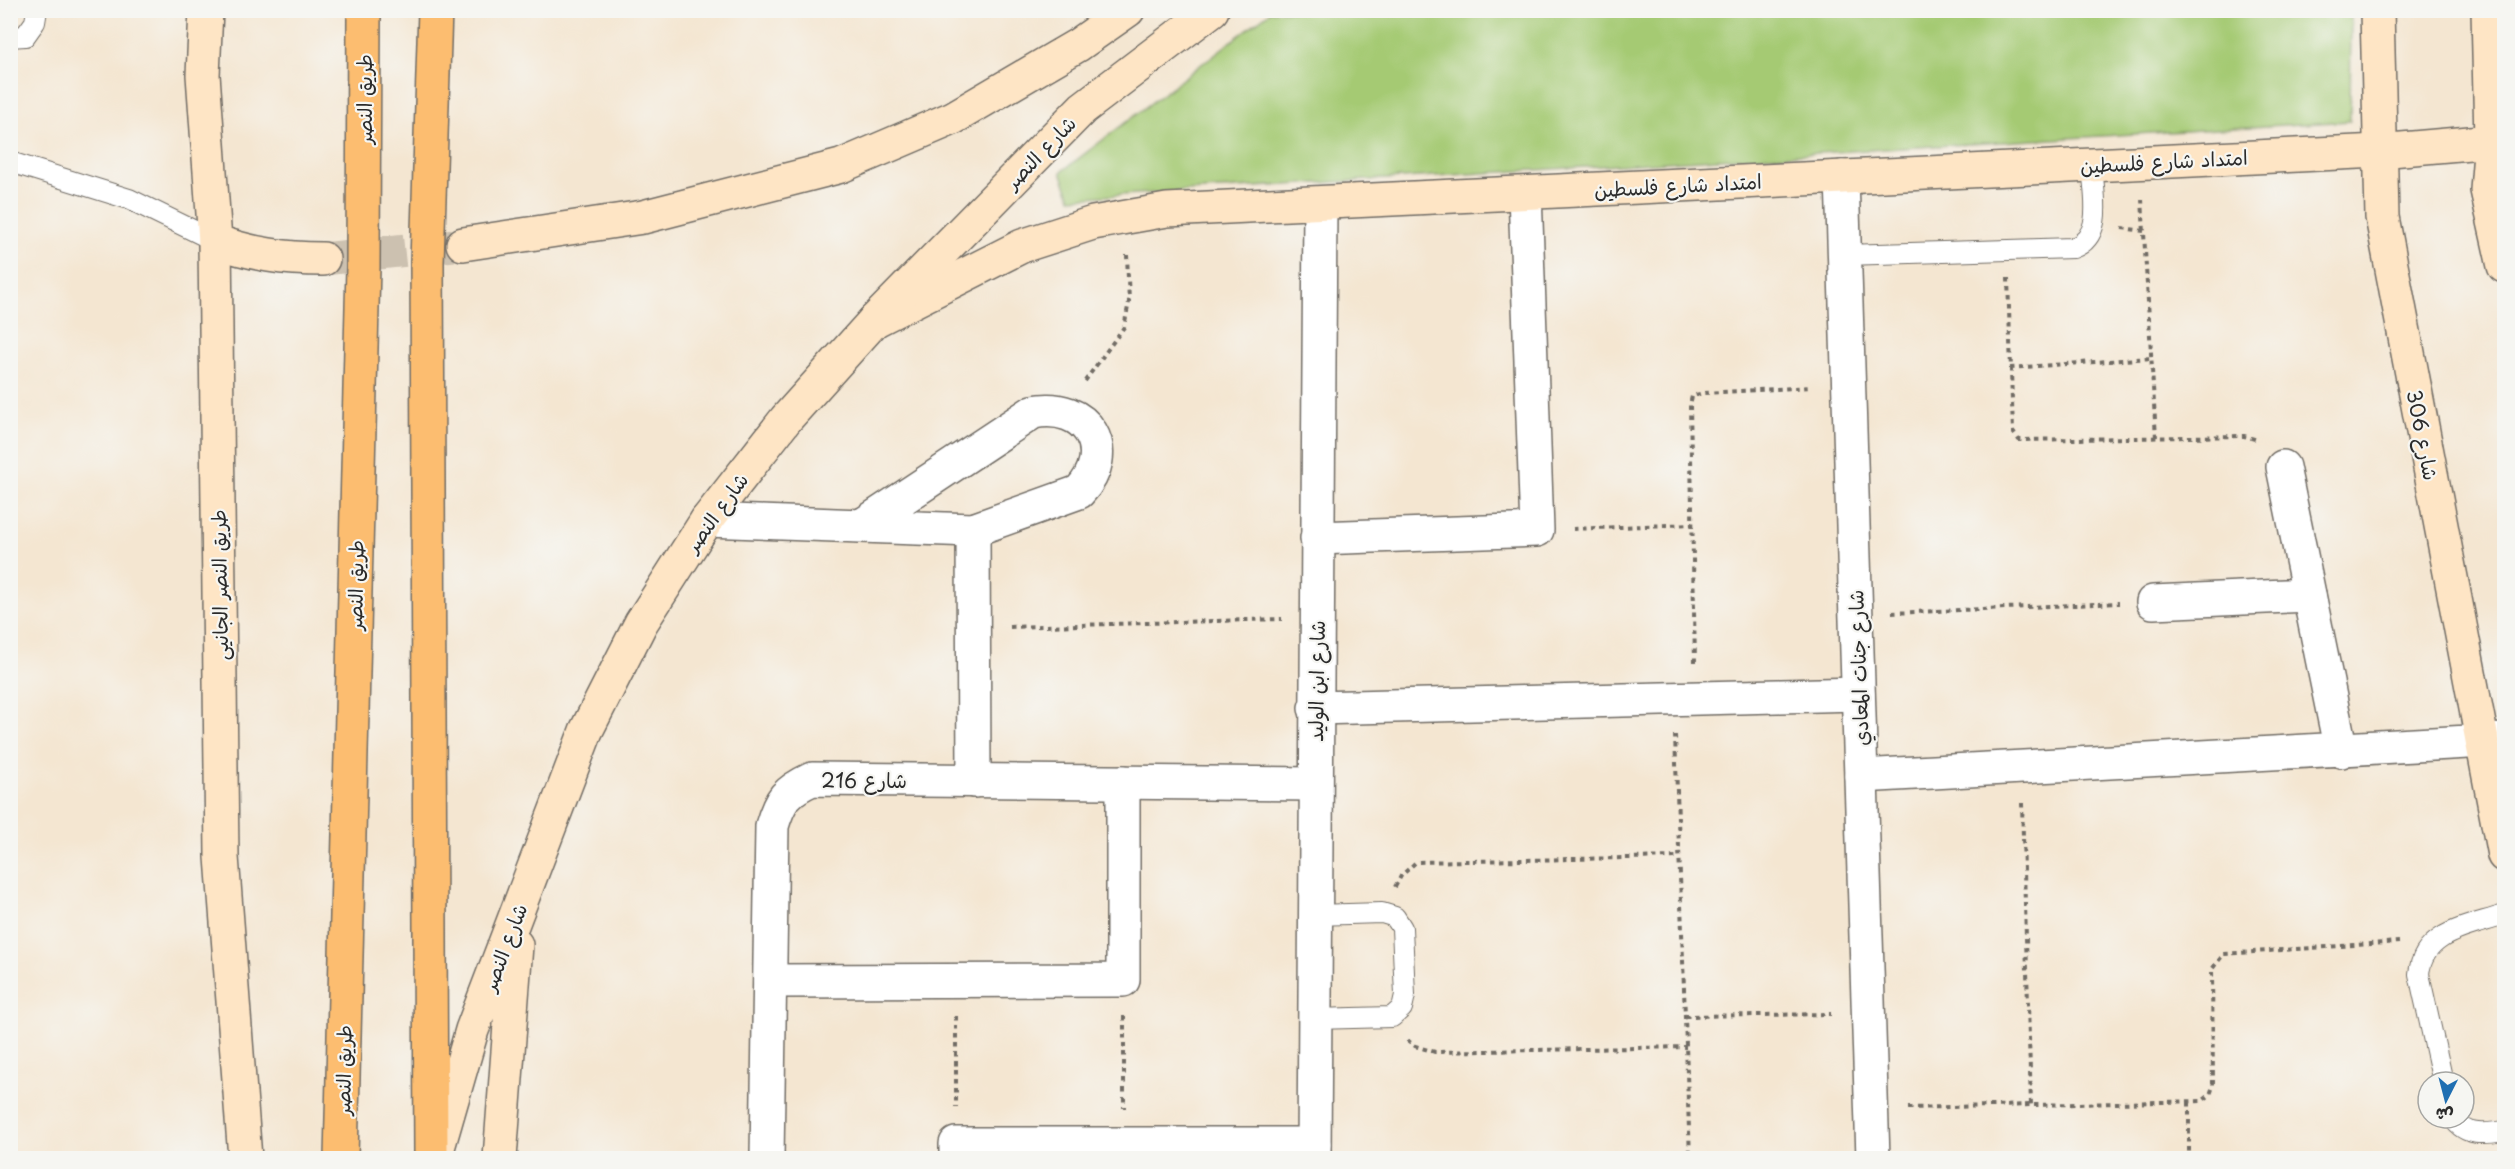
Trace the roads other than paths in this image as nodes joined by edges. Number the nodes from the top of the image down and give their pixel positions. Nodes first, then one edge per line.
1 (38, 10) edge
2 (206, 10) edge
3 (364, 10) edge
4 (435, 10) edge
5 (1128, 10) edge
6 (1212, 10) edge
7 (2377, 10) edge
8 (2488, 10) edge
9 (10, 38) edge
10 (2498, 140) edge
11 (2379, 151) junction
12 (10, 162) edge
13 (2092, 164) junction
14 (1842, 177) junction
15 (1525, 193) junction
16 (1320, 204) junction
17 (215, 241) junction
18 (463, 244) tunnel mouth
19 (1845, 255) junction
20 (323, 259) tunnel mouth
21 (2505, 266) edge
22 (874, 321) junction
23 (2283, 467) road end
24 (707, 520) junction
25 (861, 526) junction
26 (973, 530) junction
27 (1317, 538) junction
28 (2309, 595) junction
29 (2153, 602) road end
30 (1858, 694) junction
31 (1315, 708) junction
32 (2493, 742) edge
33 (2341, 751) junction
34 (1862, 776) junction
35 (974, 781) junction
36 (1123, 782) junction
37 (1315, 784) junction
38 (2505, 855) edge
39 (518, 909) junction
40 (1315, 915) junction
41 (2505, 915) edge
42 (770, 981) junction
43 (1314, 1019) junction
44 (2439, 1070) edge
45 (2466, 1130) edge
46 (2505, 1131) edge
47 (956, 1151) edge
48 (1314, 1151) edge
49 (245, 1158) edge
50 (341, 1158) edge
51 (433, 1158) edge
52 (500, 1158) edge
53 (767, 1158) edge
54 (1873, 1158) edge

1 - 9 lane
2 - 17 main road, طريق النصر الجانيى
3 - 50 highway, طريق النصر
4 - 51 highway
5 - 18 main road
6 - 22 main road, شارع النصر
7 - 11 main road, شارع 306
8 - 10 main road
10 - 11 main road, امتداد شارع فلسطين
10 - 21 main road
11 - 13 main road, امتداد شارع فلسطين
11 - 32 main road, شارع 306
12 - 17 lane
13 - 14 main road, امتداد شارع فلسطين
13 - 19 lane
14 - 15 main road, امتداد شارع فلسطين
14 - 19 street, شارع جنات المعادي
15 - 16 main road, امتداد شارع فلسطين
15 - 27 street
16 - 22 main road, امتداد شارع فلسطين
16 - 27 street, شارع ابن الوليد
17 - 20 main road
17 - 49 main road, طريق النصر الجانيى
19 - 30 street, شارع جنات المعادي
22 - 24 main road, شارع النصر
23 - 28 street
24 - 25 street
24 - 39 main road, شارع النصر
25 - 26 street
25 - 26 street
26 - 35 street
27 - 31 street, شارع ابن الوليد
28 - 29 street
28 - 33 street
30 - 31 street
30 - 34 street, شارع جنات المعادي
31 - 37 street, شارع ابن الوليد
32 - 33 street
32 - 38 main road, شارع 306
33 - 34 street
34 - 54 street, شارع جنات المعادي
35 - 36 street, شارع 216
35 - 42 street, شارع 216
36 - 37 street, شارع 216
36 - 42 street
37 - 40 street, شارع ابن الوليد
39 - 51 main road, شارع النصر
39 - 52 main road
40 - 43 street, شارع ابن الوليد
40 - 43 lane
41 - 44 lane
42 - 53 street, شارع 216
43 - 48 street, شارع ابن الوليد
45 - 46 lane
47 - 48 street

